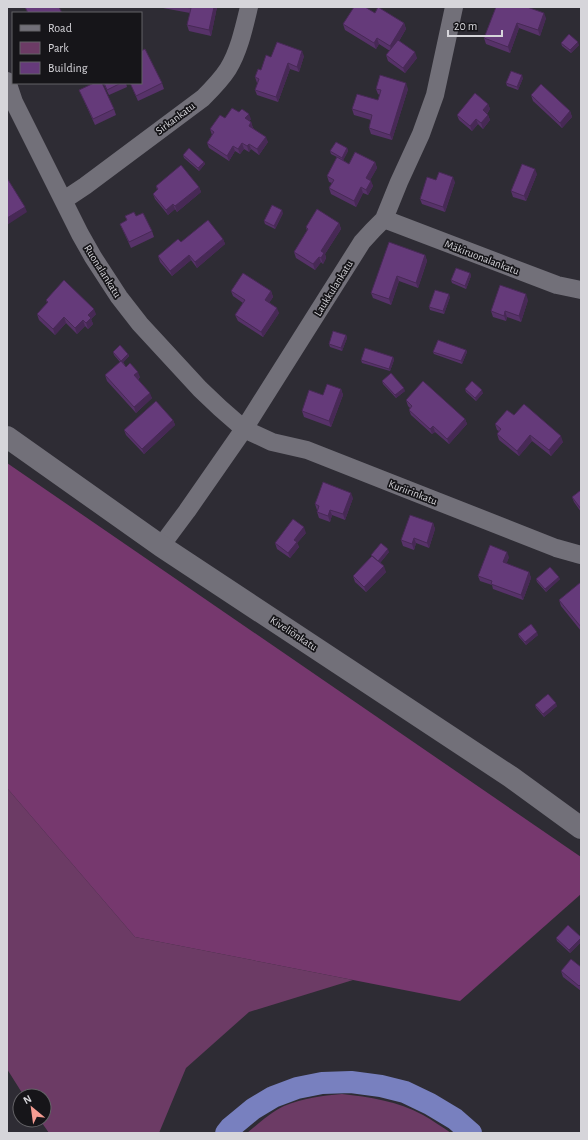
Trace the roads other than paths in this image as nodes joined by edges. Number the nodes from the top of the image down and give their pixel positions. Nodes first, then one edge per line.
1 (249, 7) edge
2 (454, 7) edge
3 (7, 81) edge
4 (64, 200) junction
5 (384, 219) junction
6 (581, 290) edge
7 (244, 429) junction
8 (7, 437) edge
9 (161, 546) junction
10 (581, 555) edge
11 (581, 828) edge
12 (226, 1133) edge
13 (471, 1133) edge

1 - 4 street, Sirkankatu
2 - 5 street, Laukkulankatu
3 - 4 street, Ruonalankatu
4 - 7 street, Ruonalankatu
5 - 6 street, Mäkiruonalankatu
5 - 7 street, Laukkulankatu
7 - 9 street, Laukkulankatu
7 - 10 street, Kuriirinkatu
8 - 9 main road, Kiveliönkatu
9 - 11 main road, Kiveliönkatu
12 - 13 highway

